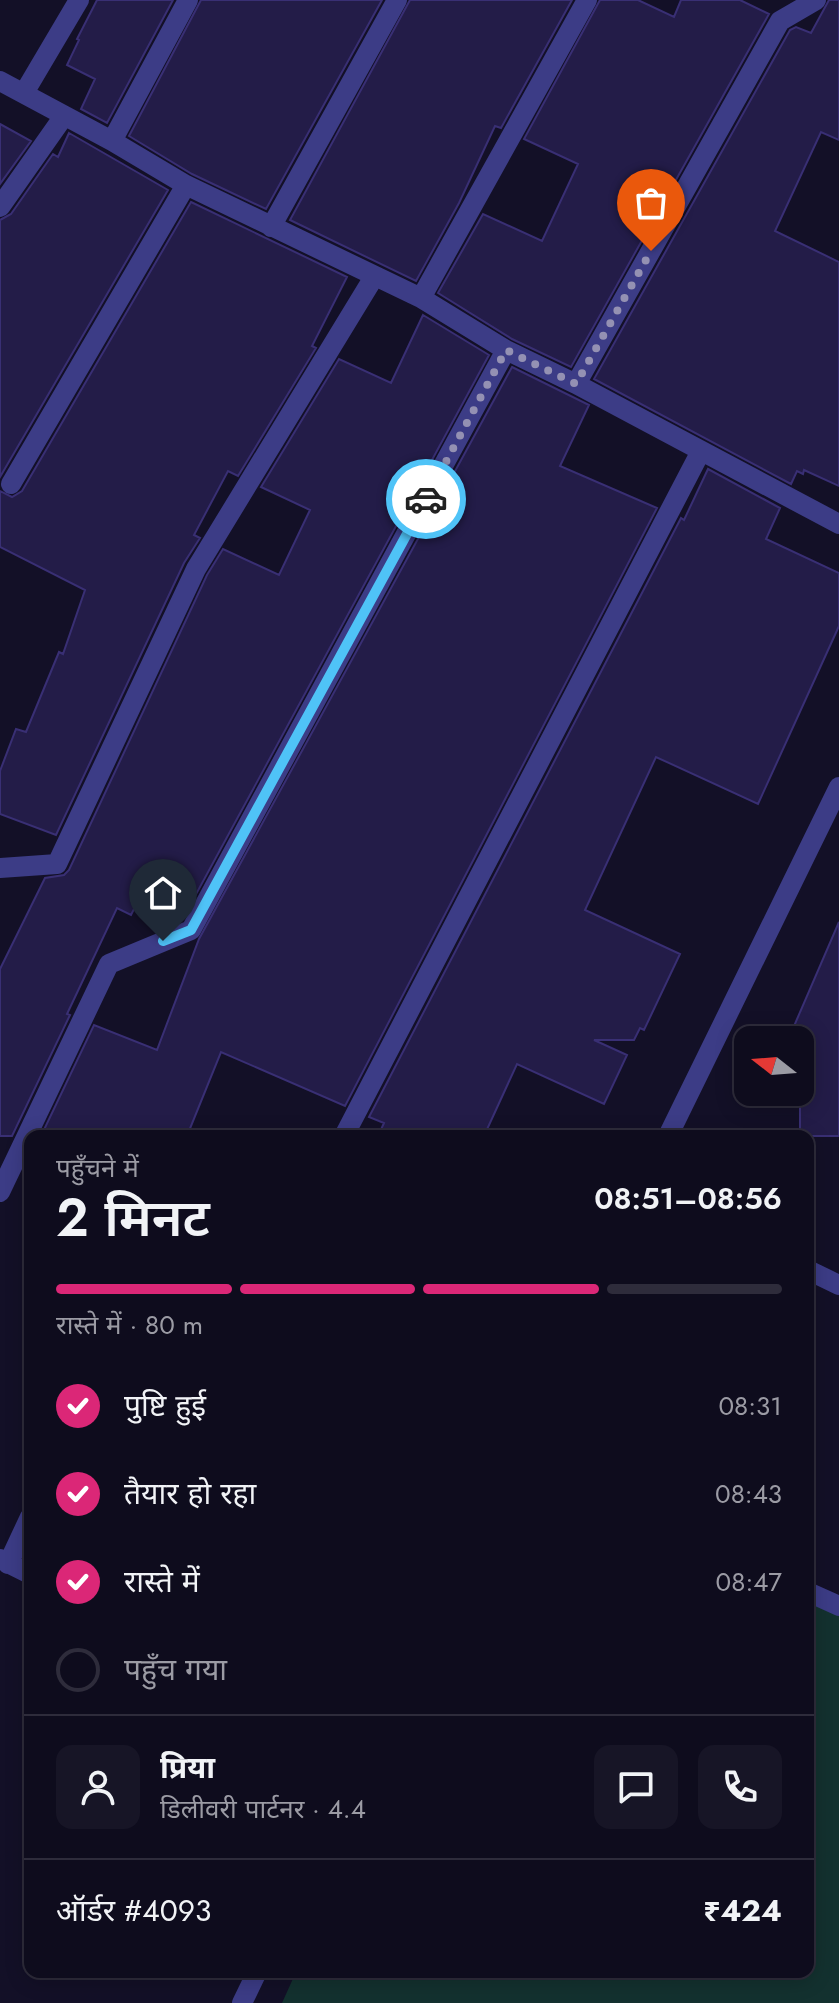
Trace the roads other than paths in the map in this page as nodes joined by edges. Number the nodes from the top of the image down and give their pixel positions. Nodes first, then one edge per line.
1 (79, 0) edge
2 (188, 0) edge
3 (397, 0) edge
4 (587, 0) edge
5 (816, 0) edge
6 (0, 81) edge
7 (24, 93) junction
8 (64, 116) junction
9 (112, 141) junction
10 (186, 185) junction
11 (0, 207) edge
12 (271, 227) junction
13 (374, 277) junction
14 (421, 298) junction
15 (506, 350) junction
16 (576, 384) junction
17 (701, 451) junction
18 (11, 484) dead end
19 (839, 524) edge
20 (839, 787) edge
21 (0, 868) edge
22 (30, 1130) edge
23 (347, 1130) edge
24 (671, 1130) edge
25 (24, 1142) edge
26 (0, 1192) edge
27 (814, 1273) edge
28 (839, 1285) edge
29 (24, 1527) edge
30 (4, 1562) edge
31 (24, 1571) edge
32 (814, 1595) edge
33 (839, 1606) edge
34 (254, 1978) edge
35 (242, 2003) edge

1 - 7 street
2 - 9 street
3 - 12 street
4 - 14 street
5 - 16 street
6 - 7 street
7 - 8 street
8 - 9 street
8 - 11 street
9 - 10 street
10 - 12 street
10 - 18 street
12 - 13 street
13 - 14 street
13 - 21 street
14 - 15 street
15 - 16 street
15 - 22 street
16 - 17 street
17 - 19 street
17 - 23 street
20 - 24 street
25 - 26 street
27 - 28 street
29 - 30 street
30 - 31 street
32 - 33 street
34 - 35 street

